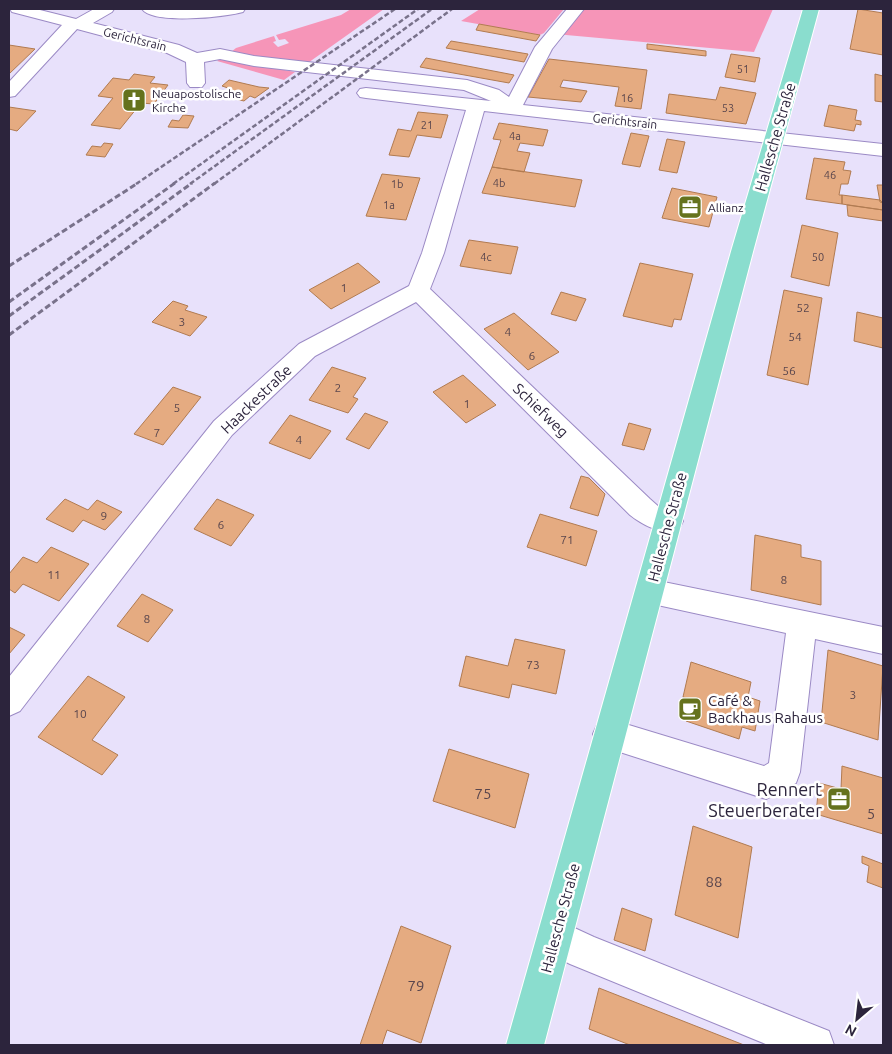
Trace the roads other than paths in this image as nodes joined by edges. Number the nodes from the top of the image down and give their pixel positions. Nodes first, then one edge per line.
1 (18, 9) edge
2 (150, 9) edge
3 (237, 9) edge
4 (576, 9) edge
5 (808, 9) edge
6 (98, 10) edge
7 (76, 24) junction
8 (194, 59) junction
9 (196, 83) dead end
10 (9, 92) edge
11 (366, 94) dead end
12 (476, 106) junction
13 (512, 109) junction
14 (776, 138) junction
15 (883, 150) edge
16 (418, 291) junction
17 (668, 521) junction
18 (649, 592) junction
19 (802, 624) junction
20 (883, 640) edge
21 (9, 701) edge
22 (609, 734) junction
23 (555, 937) junction
24 (525, 1045) edge
25 (815, 1045) edge

1 - 7 street, Gerichtsrain
2 - 3 street
4 - 13 street
5 - 14 main road, Hallesche Straße
6 - 7 street
7 - 8 street, Gerichtsrain
7 - 10 street
8 - 9 street
8 - 13 street
11 - 12 street, Gerichtsrain
12 - 13 street, Gerichtsrain
12 - 16 street
13 - 14 street, Gerichtsrain
14 - 15 street, Gerichtsrain
14 - 17 main road, Hallesche Straße
16 - 17 street, Schiefweg
16 - 21 street, Haackestraße
17 - 18 main road, Hallesche Straße
18 - 19 street
18 - 22 main road, Hallesche Straße
19 - 20 street
19 - 22 street
22 - 23 main road, Hallesche Straße
23 - 24 main road, Hallesche Straße
23 - 25 street

